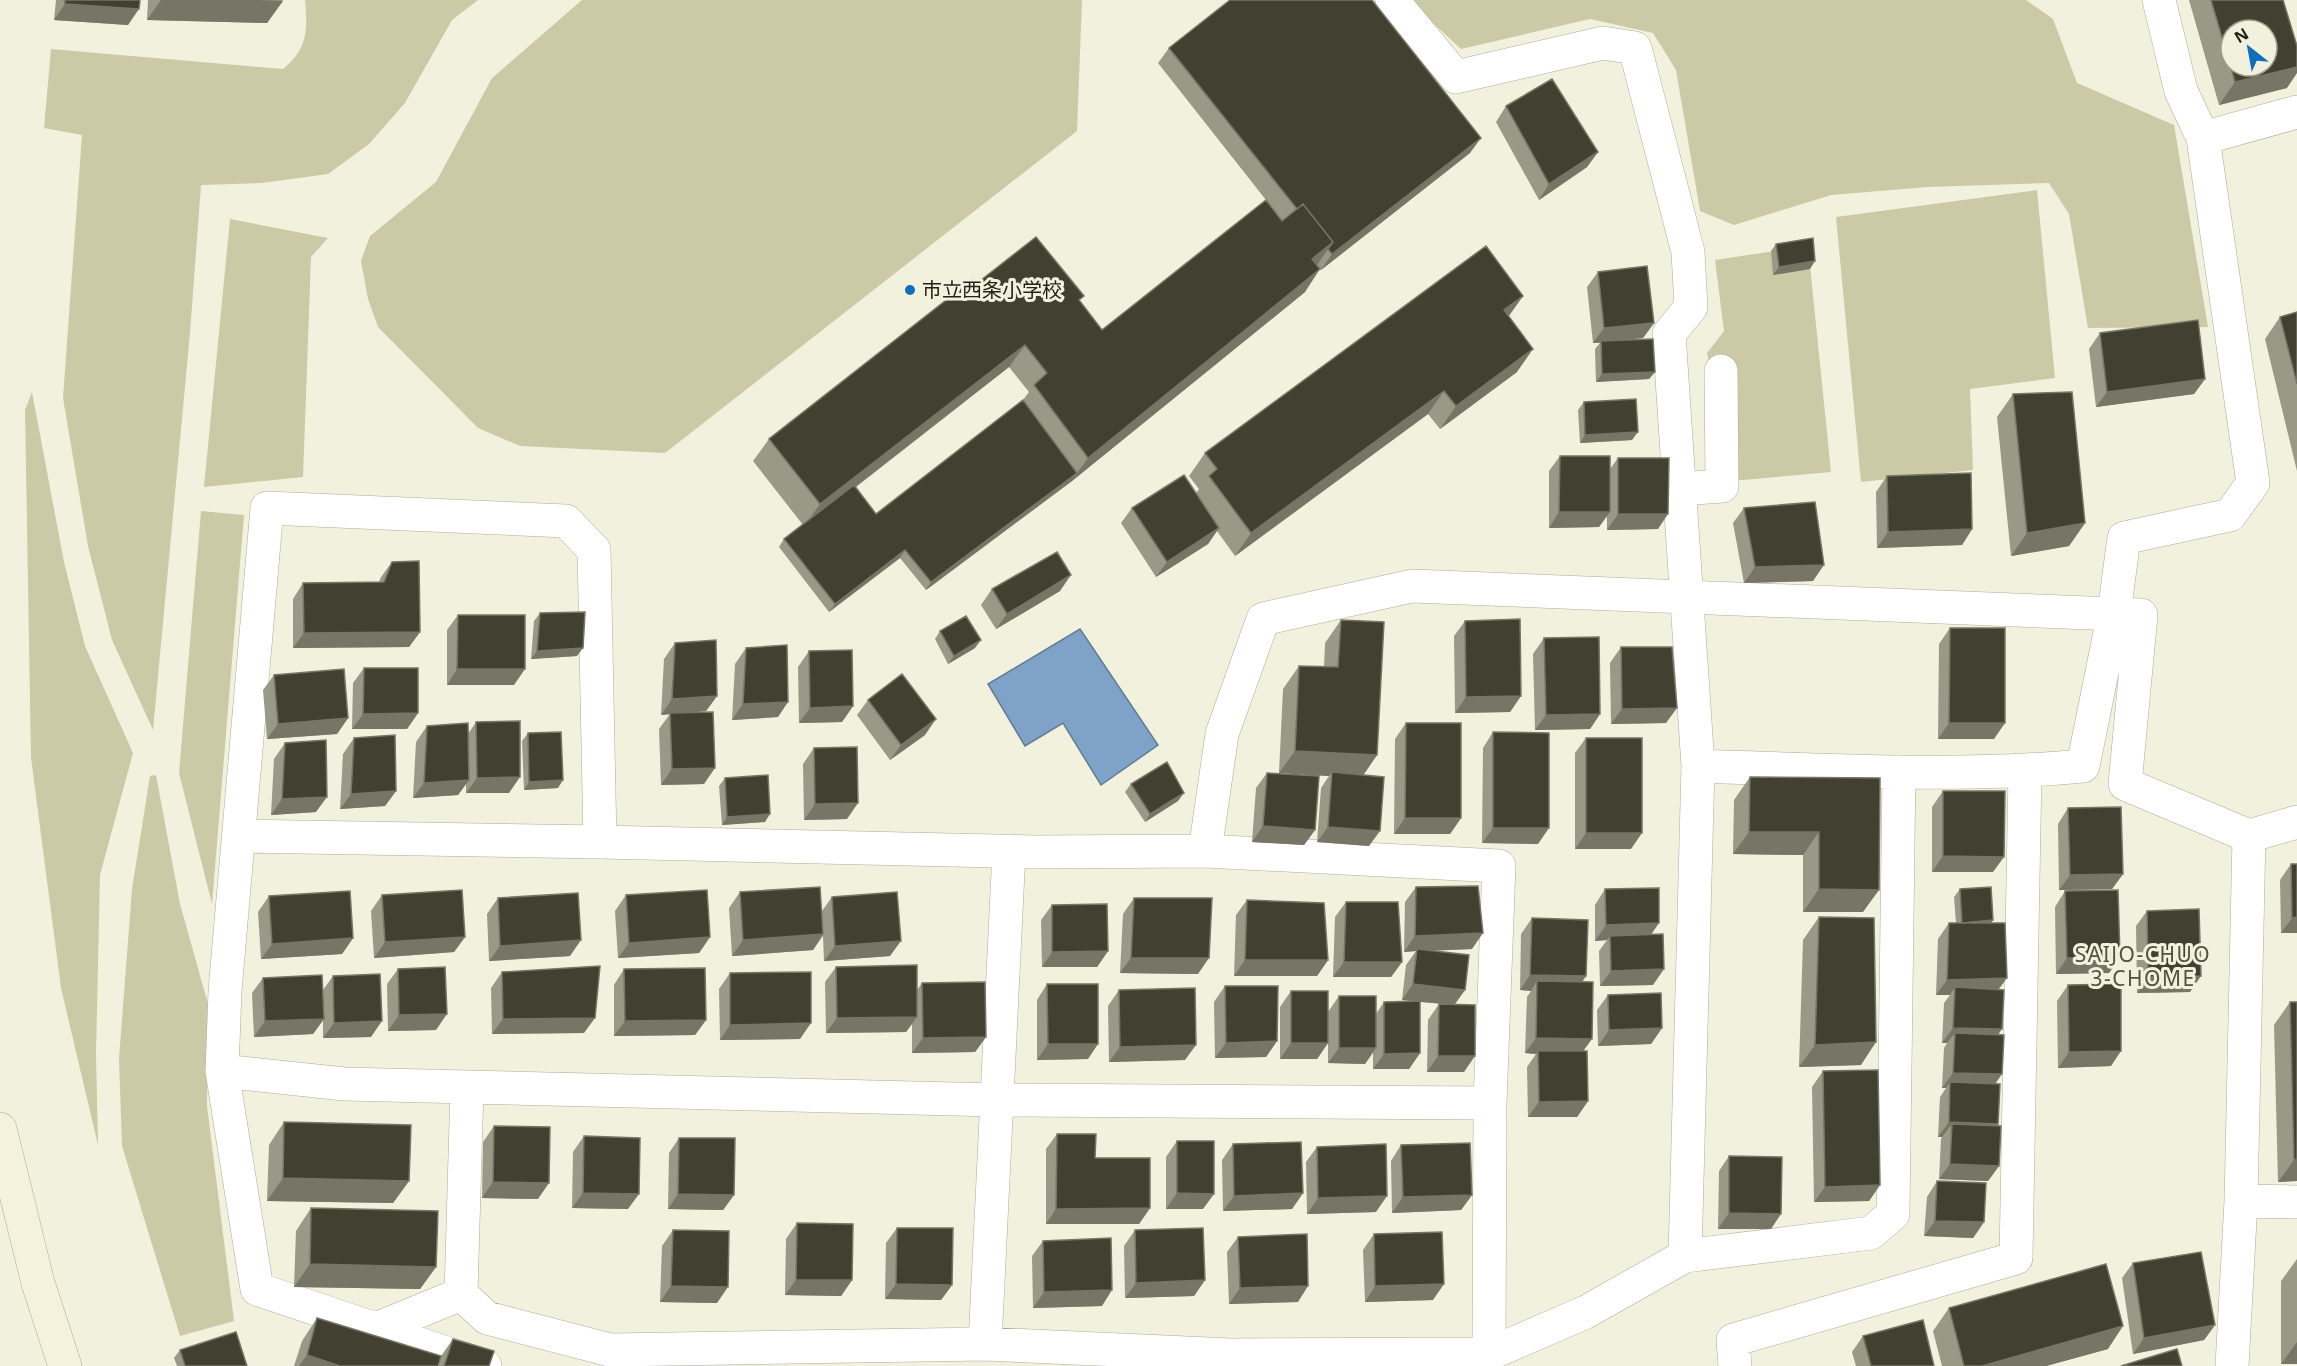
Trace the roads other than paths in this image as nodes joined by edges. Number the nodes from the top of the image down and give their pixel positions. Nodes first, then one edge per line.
1 (1392, 0) edge
2 (2159, 0) edge
3 (2297, 112) edge
4 (2203, 138) junction
5 (1721, 371) dead end
6 (1680, 489) junction
7 (1685, 599) junction
8 (2114, 613) junction
9 (1698, 766) junction
10 (1899, 772) junction
11 (2025, 772) junction
12 (2297, 822) edge
13 (240, 836) junction
14 (2249, 836) junction
15 (600, 842) junction
16 (1009, 851) junction
17 (1205, 851) junction
18 (222, 1071) junction
19 (467, 1086) junction
20 (996, 1100) junction
21 (1490, 1104) junction
22 (0, 1129) edge
23 (2241, 1201) junction
24 (2297, 1202) edge
25 (1685, 1256) junction
26 (461, 1294) junction
27 (376, 1329) junction
28 (985, 1344) junction
29 (1489, 1354) junction
30 (65, 1366) edge
31 (485, 1366) edge
32 (1735, 1366) edge
33 (2232, 1366) edge

1 - 6 street
2 - 4 street
3 - 4 street
4 - 8 street
5 - 6 street
6 - 7 street
7 - 8 street
7 - 9 street
7 - 17 street
8 - 11 street
8 - 14 street
9 - 10 street
9 - 25 street
10 - 11 street
10 - 25 street
11 - 32 street
12 - 14 street
13 - 15 street
13 - 15 street
13 - 18 street
14 - 23 street
15 - 16 street
16 - 17 street
16 - 20 street
17 - 21 street
18 - 19 street
18 - 27 street
19 - 20 street
19 - 26 street
20 - 21 street
20 - 28 street
21 - 29 street
22 - 30 main road
23 - 24 street
23 - 33 street
25 - 29 street
26 - 27 street
26 - 28 street
27 - 31 street
28 - 29 street

